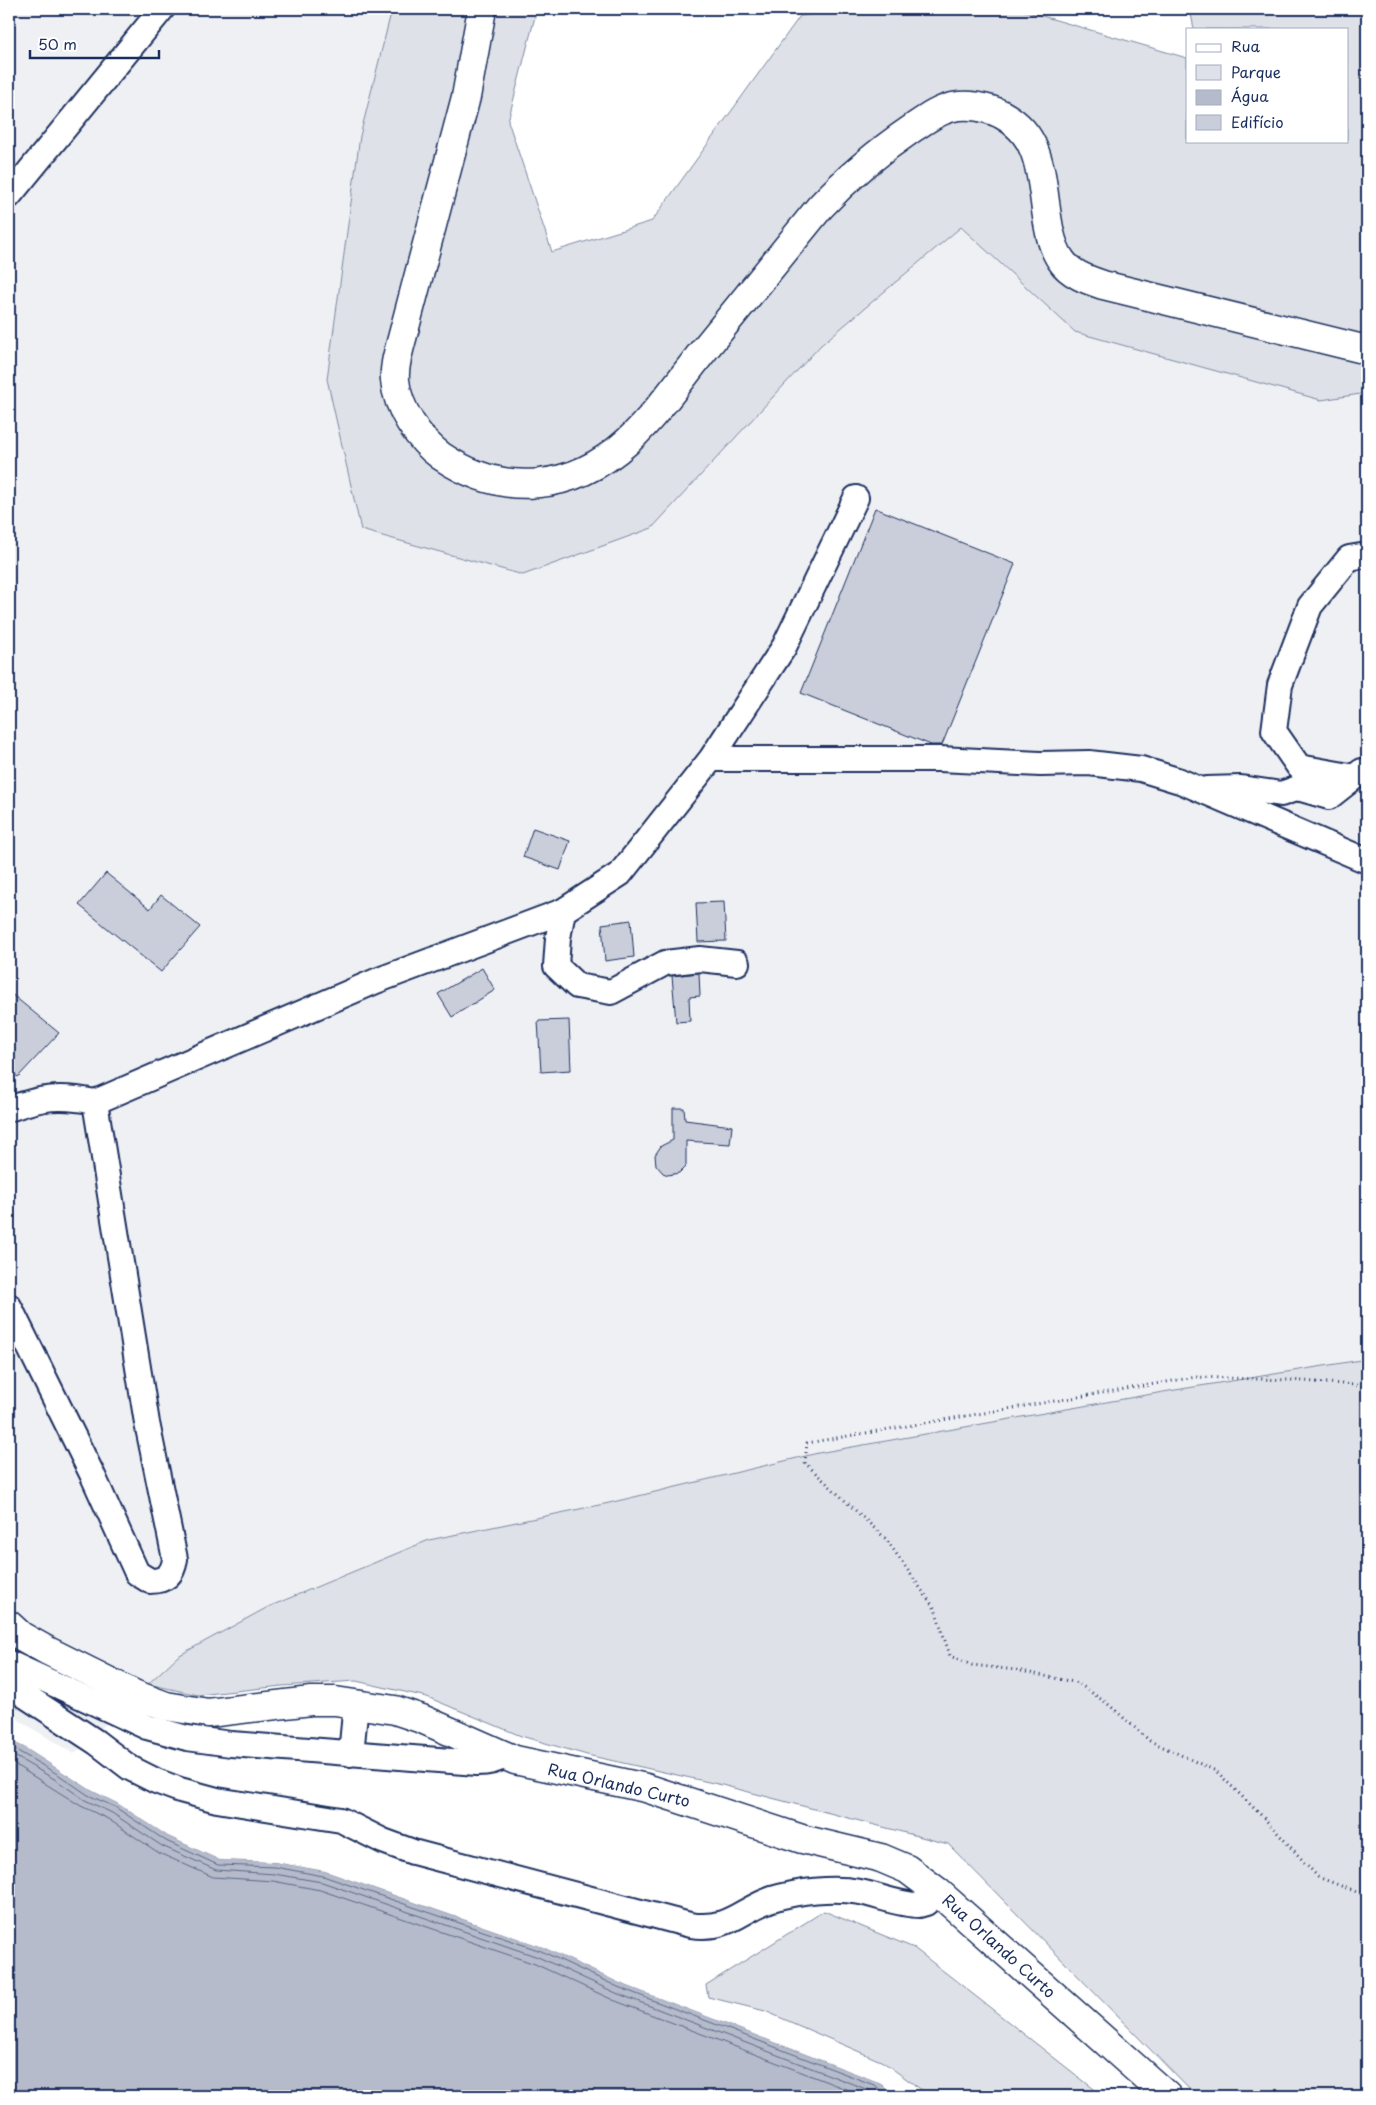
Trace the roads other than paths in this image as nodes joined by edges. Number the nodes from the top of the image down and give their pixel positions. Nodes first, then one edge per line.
1 (162, 9) edge
2 (482, 9) edge
3 (9, 196) edge
4 (1367, 350) edge
5 (856, 498) dead end
6 (1367, 555) edge
7 (711, 759) junction
8 (1361, 772) edge
9 (1201, 790) junction
10 (1281, 794) junction
11 (1278, 822) junction
12 (1367, 860) edge
13 (564, 911) junction
14 (737, 963) dead end
15 (95, 1102) junction
16 (9, 1108) edge
17 (9, 1306) edge
18 (9, 1625) edge
19 (9, 1664) edge
20 (9, 1685) edge
21 (356, 1703) junction
22 (351, 1754) junction
23 (504, 1756) junction
24 (938, 1892) junction
25 (1167, 2096) edge

1 - 3 lane
2 - 4 main road
5 - 7 lane
6 - 8 lane
7 - 9 lane
7 - 13 lane
8 - 10 lane
9 - 10 lane
9 - 11 lane
10 - 11 lane
11 - 12 lane
13 - 14 lane
13 - 15 lane
15 - 16 lane
15 - 17 lane
18 - 21 main road, Rua Orlando Curto
19 - 22 lane
20 - 24 lane
21 - 22 lane
21 - 23 main road, Rua Orlando Curto
22 - 23 lane
23 - 24 main road, Rua Orlando Curto
24 - 25 main road, Rua Orlando Curto

